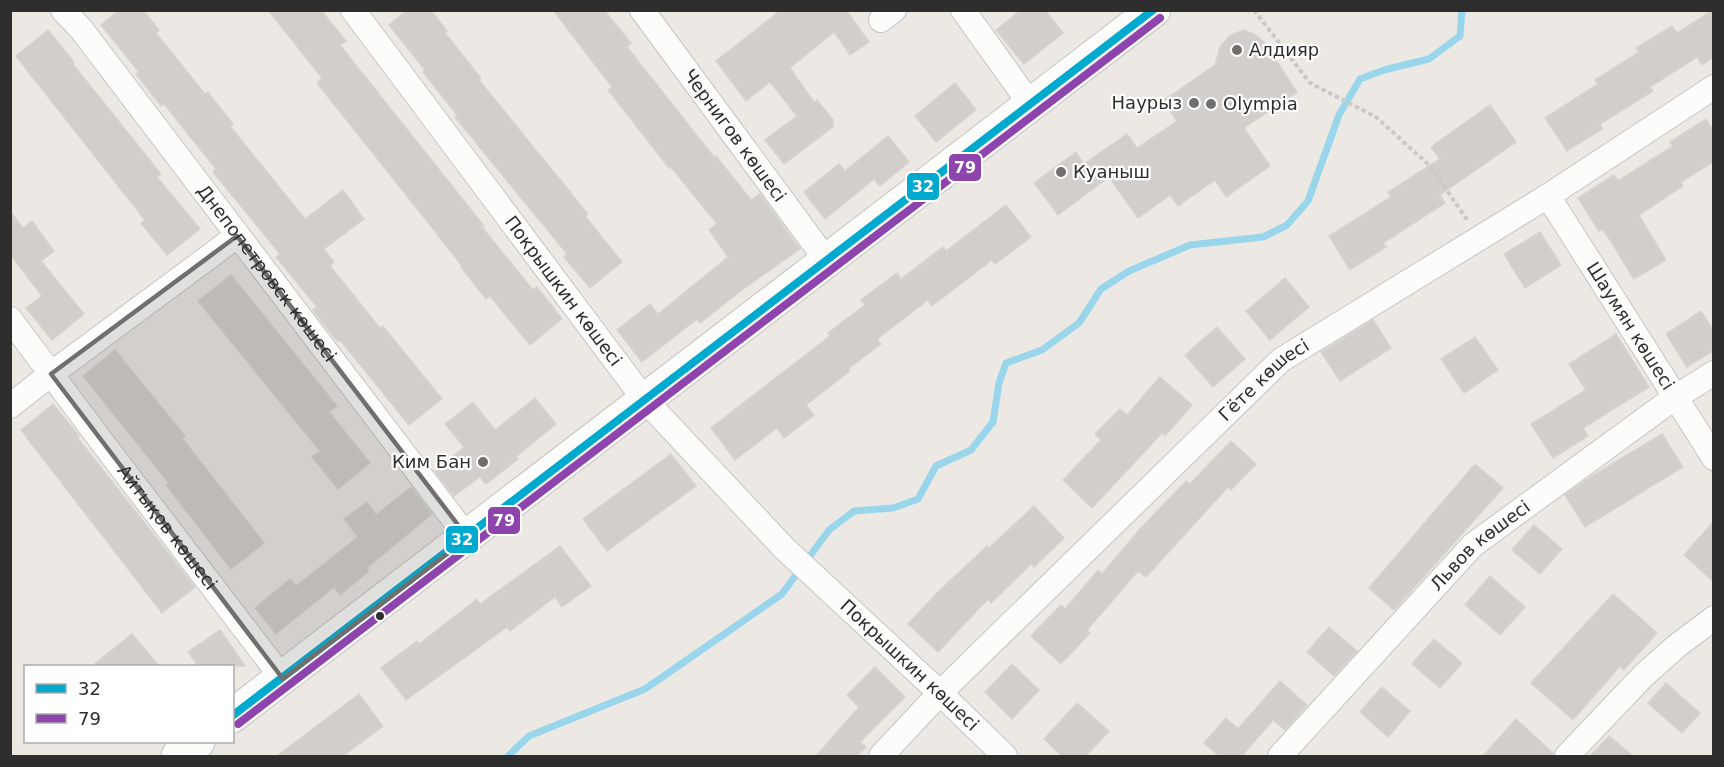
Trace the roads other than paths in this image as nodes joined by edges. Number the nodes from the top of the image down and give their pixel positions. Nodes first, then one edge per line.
1 (63, 10) edge
2 (353, 10) edge
3 (642, 10) edge
4 (963, 10) edge
5 (1154, 10) edge
6 (1713, 87) edge
7 (1031, 105) junction
8 (1548, 196) junction
9 (237, 236) junction
10 (827, 261) junction
11 (10, 319) edge
12 (51, 374) junction
13 (1713, 374) edge
14 (1674, 398) junction
15 (644, 399) junction
16 (10, 406) edge
17 (1713, 458) edge
18 (468, 538) junction
19 (1713, 618) edge
20 (284, 679) junction
21 (940, 693) junction
22 (234, 715) edge
23 (195, 743) edge
24 (178, 756) edge
25 (881, 756) edge
26 (1005, 756) edge
27 (1280, 756) edge
28 (1567, 756) edge

1 - 9 street, Днепопетровск көшесі
2 - 15 street, Покрышкин көшесі
3 - 10 street, Чернигов көшесі
4 - 7 street
5 - 7 main road
6 - 8 street, Гёте көшесі
7 - 10 main road
8 - 14 street, Шаумян көшесі
8 - 21 street, Гёте көшесі
9 - 12 street
9 - 18 street, Днепопетровск көшесі
10 - 15 main road
11 - 12 street, Айтықов көшесі
12 - 16 street
12 - 20 street, Айтықов көшесі
13 - 14 street, Львов көшесі
14 - 17 street, Шаумян көшесі
14 - 27 street, Львов көшесі
15 - 18 main road
15 - 21 street, Покрышкин көшесі
18 - 20 main road
19 - 28 street
20 - 22 main road
21 - 25 street, Гёте көшесі
21 - 26 street, Покрышкин көшесі
23 - 24 main road

